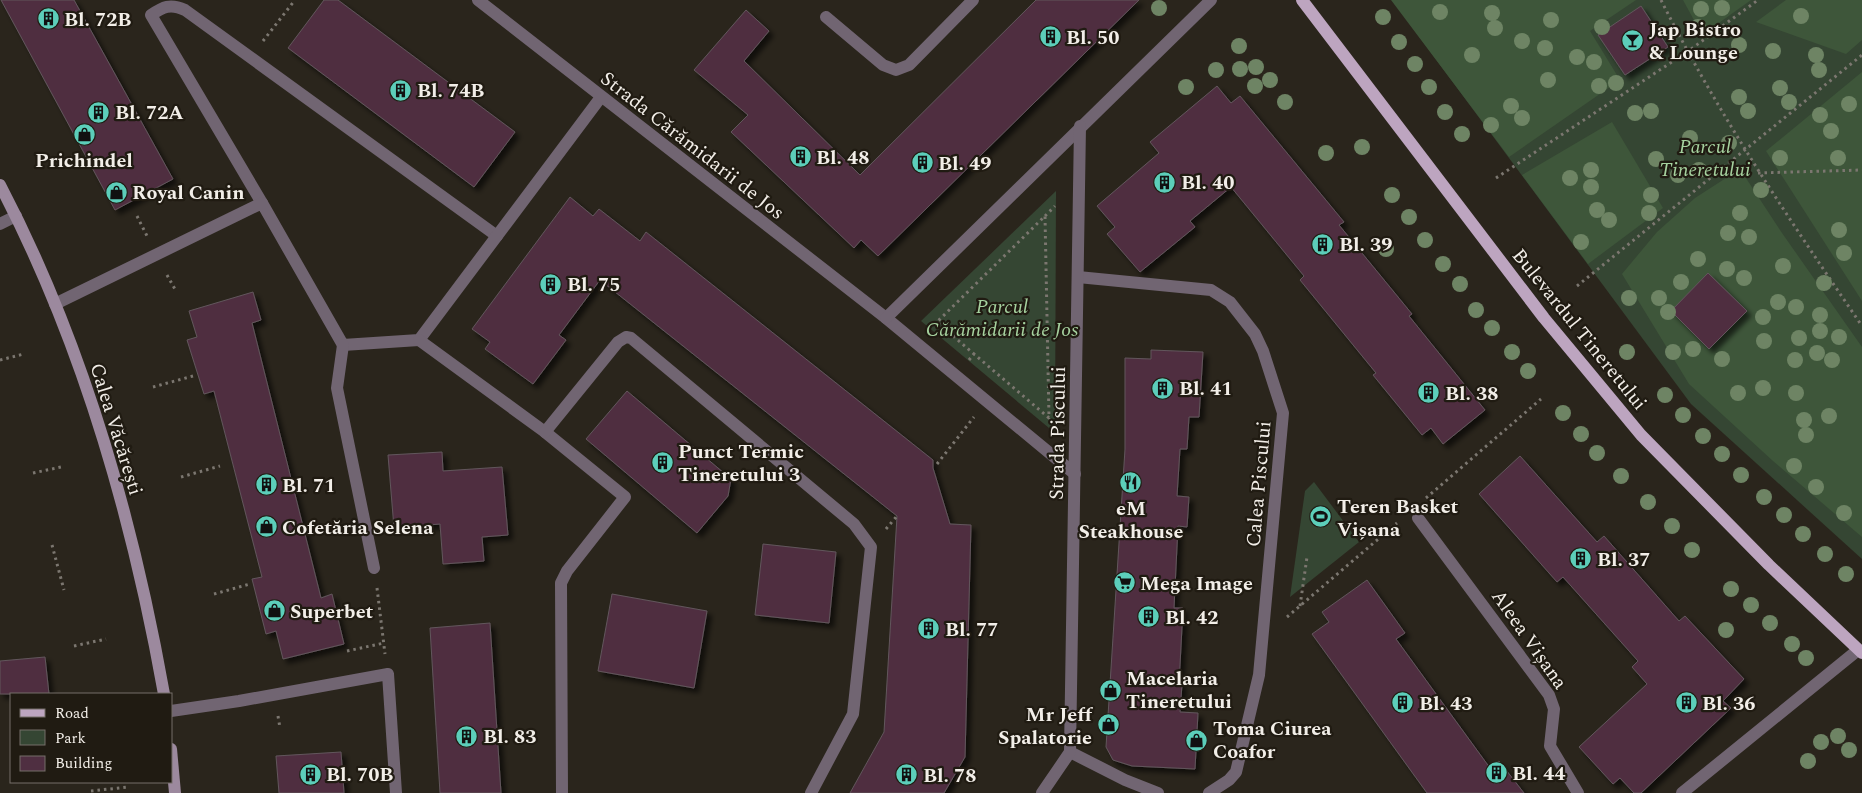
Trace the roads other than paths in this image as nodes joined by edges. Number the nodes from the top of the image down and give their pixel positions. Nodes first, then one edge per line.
1 (478, 0) edge
2 (974, 0) edge
3 (1211, 0) edge
4 (1302, 0) edge
5 (826, 17) dead end
6 (601, 97) junction
7 (1080, 126) junction
8 (0, 185) edge
9 (262, 203) junction
10 (16, 216) junction
11 (0, 224) edge
12 (497, 236) junction
13 (1078, 277) junction
14 (55, 304) junction
15 (886, 318) junction
16 (419, 340) junction
17 (343, 344) junction
18 (545, 432) junction
19 (1075, 474) junction
20 (1418, 518) dead end
21 (374, 568) road end
22 (1860, 652) edge
23 (164, 693) edge
24 (172, 711) edge
25 (1070, 752) junction
26 (172, 760) edge
27 (175, 793) edge
28 (396, 793) edge
29 (562, 793) edge
30 (811, 793) edge
31 (1042, 793) edge
32 (1158, 793) edge
33 (1209, 793) edge
34 (1578, 793) edge
35 (1682, 793) edge

1 - 6 street, Strada Cărămidarii de Jos
2 - 5 street
3 - 7 street
4 - 22 main road, Bulevardul Tineretului
6 - 12 street
6 - 15 street, Strada Cărămidarii de Jos
7 - 13 street, Strada Piscului
7 - 15 street
8 - 10 main road, Calea Văcărești
9 - 12 street
9 - 14 street
9 - 17 street
10 - 11 street
10 - 14 main road, Calea Văcărești
12 - 16 street
13 - 19 street, Strada Piscului
13 - 33 street, Calea Piscului
14 - 23 main road, Calea Văcărești
15 - 19 street, Strada Cărămidarii de Jos
16 - 17 street
16 - 18 street
17 - 21 street
18 - 29 street
18 - 30 street
19 - 25 street, Strada Piscului
20 - 34 street, Aleea Vișana
22 - 35 street
24 - 28 street
25 - 31 street
25 - 32 street
26 - 27 main road

